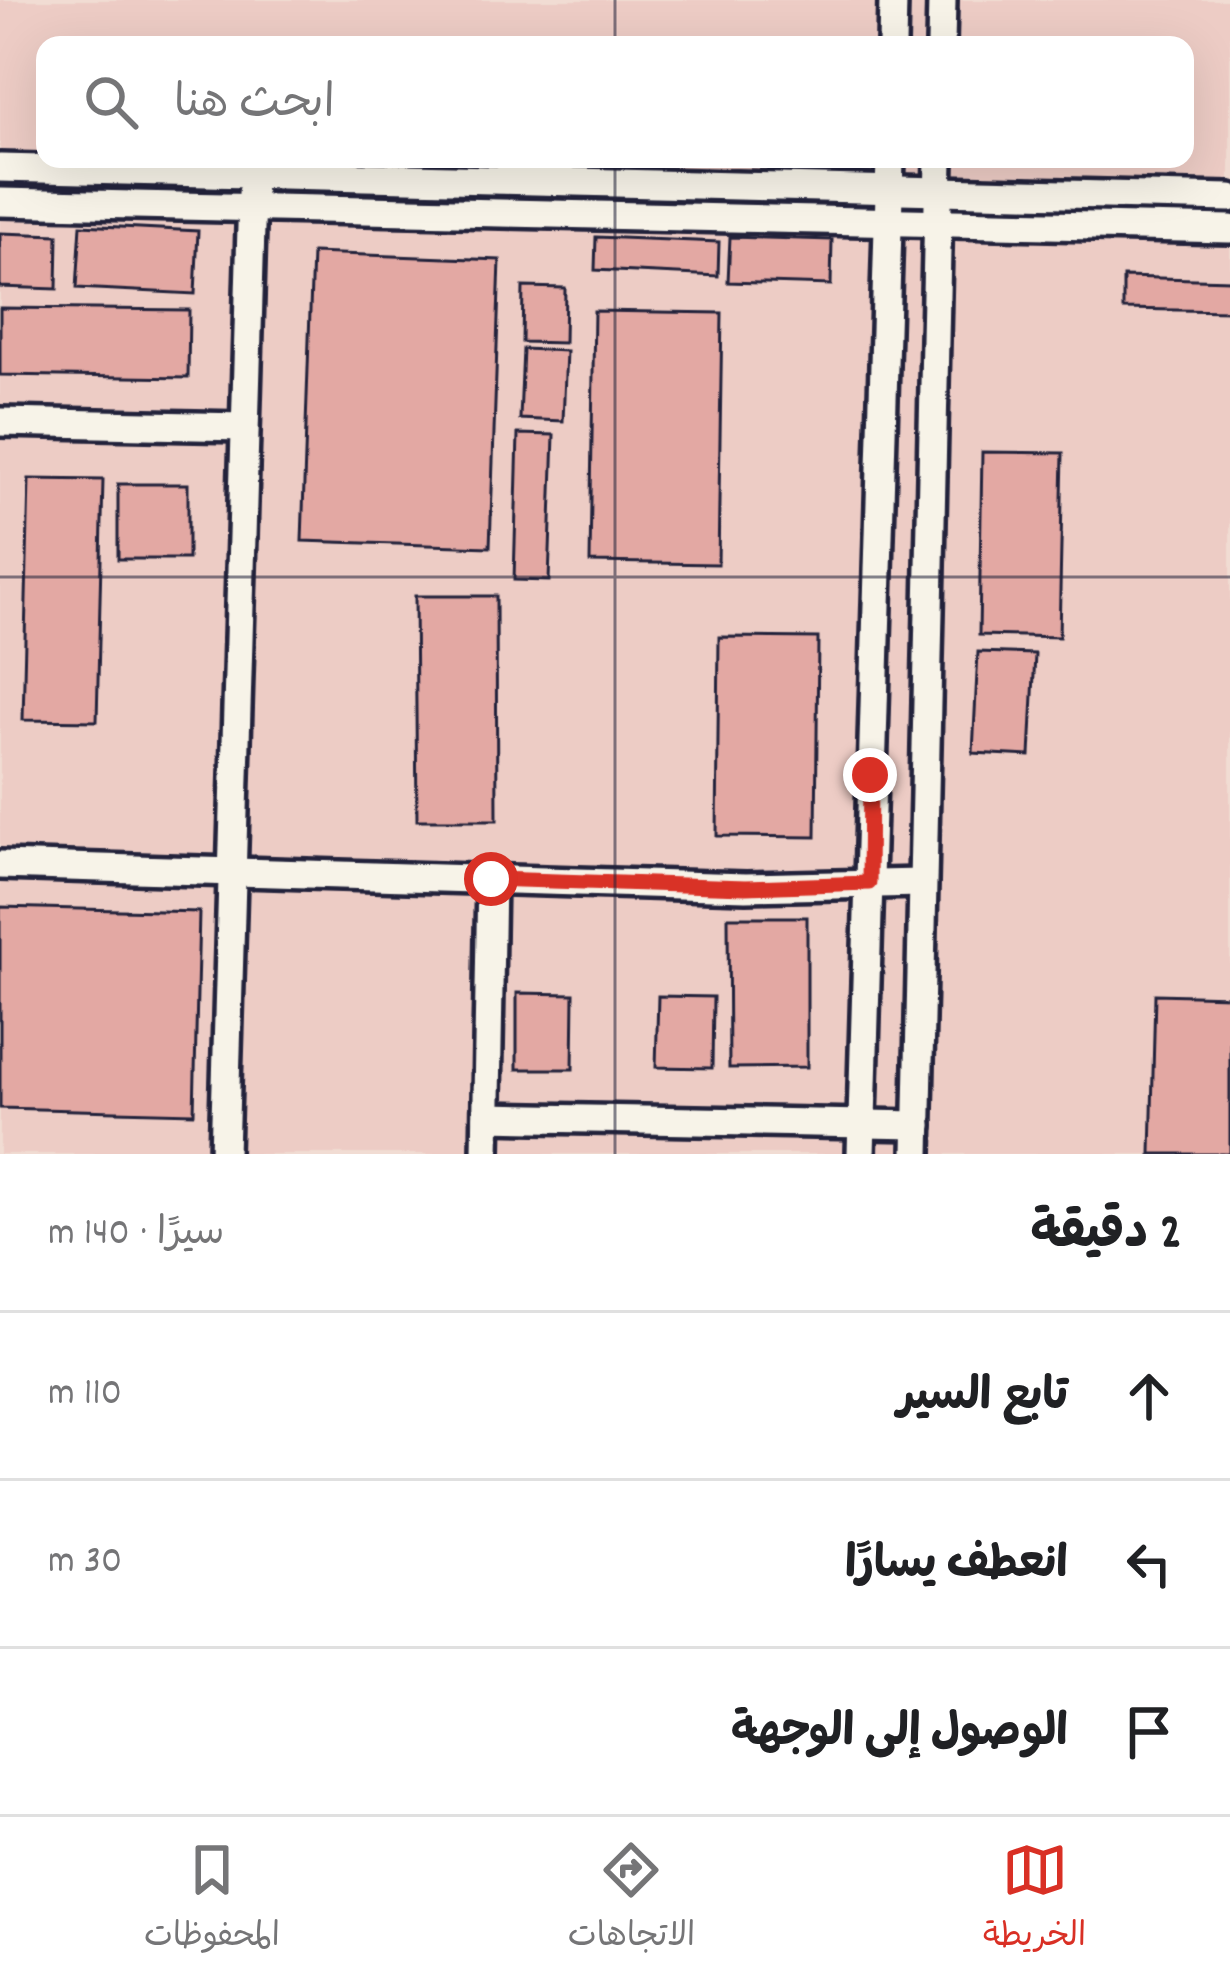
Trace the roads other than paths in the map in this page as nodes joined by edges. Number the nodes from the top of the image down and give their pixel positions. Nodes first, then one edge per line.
1 (892, 0) edge
2 (942, 0) edge
3 (892, 36) edge
4 (941, 36) edge
5 (0, 168) edge
6 (890, 168) edge
7 (939, 168) edge
8 (252, 174) junction
9 (889, 188) junction
10 (938, 190) junction
11 (1230, 199) edge
12 (0, 202) edge
13 (251, 208) junction
14 (938, 223) junction
15 (886, 224) junction
16 (1230, 229) edge
17 (0, 422) edge
18 (244, 427) junction
19 (0, 866) edge
20 (229, 872) junction
21 (491, 879) junction
22 (869, 883) junction
23 (921, 884) junction
24 (487, 1117) junction
25 (862, 1124) junction
26 (918, 1125) junction
27 (224, 1154) edge
28 (486, 1154) edge
29 (861, 1154) edge
30 (917, 1154) edge

1 - 3 street
2 - 4 street
5 - 8 street
6 - 9 street
7 - 10 street
8 - 9 street
8 - 13 street
9 - 10 street
9 - 15 street
10 - 11 street
10 - 14 street
12 - 13 street
13 - 15 street
13 - 18 street
14 - 15 street
14 - 16 street
14 - 23 street
15 - 22 street
17 - 18 street
18 - 20 street
19 - 20 street
20 - 21 street
20 - 27 street
21 - 22 street
21 - 24 street
22 - 23 street
22 - 25 street
23 - 26 street
24 - 25 street
24 - 28 street
25 - 26 street
25 - 29 street
26 - 30 street

